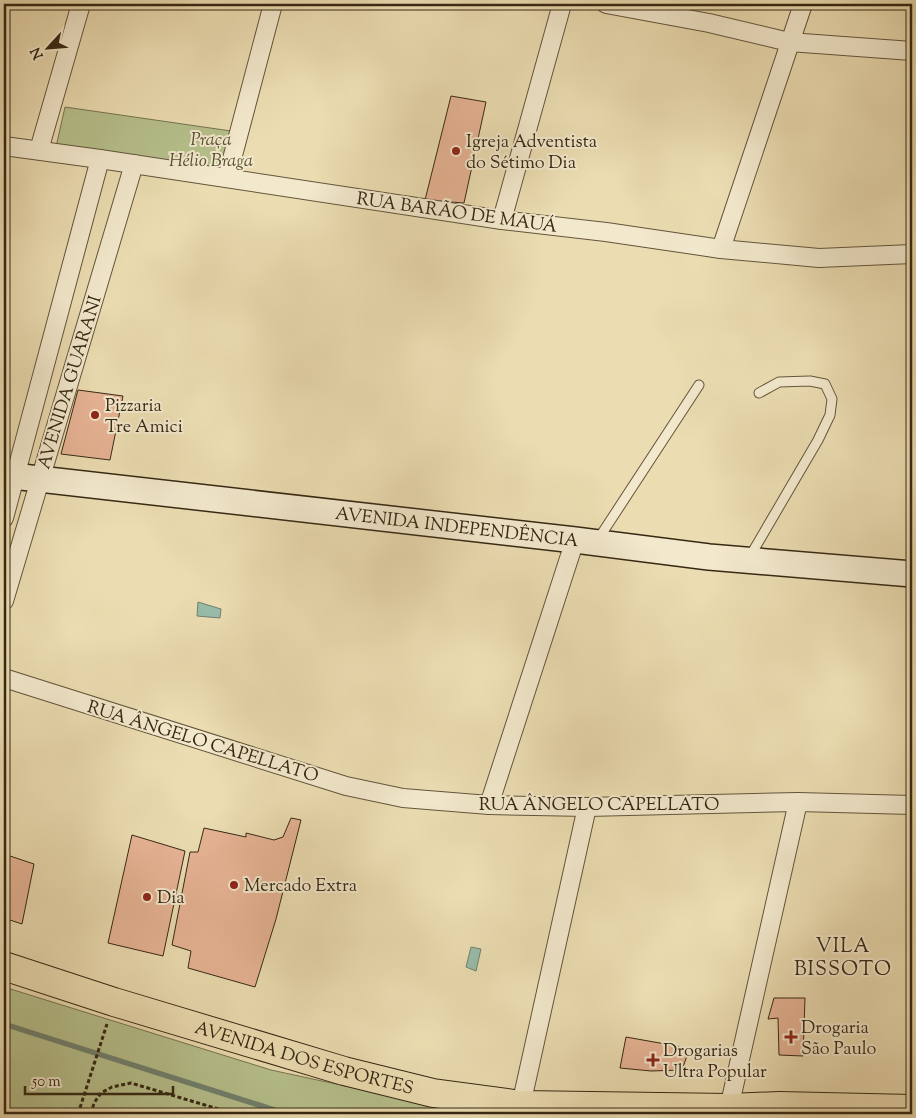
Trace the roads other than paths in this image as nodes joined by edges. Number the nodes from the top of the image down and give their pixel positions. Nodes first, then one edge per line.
1 (81, 4) edge
2 (273, 4) edge
3 (562, 4) edge
4 (606, 4) edge
5 (803, 4) edge
6 (789, 42) junction
7 (912, 51) edge
8 (4, 146) edge
9 (39, 150) junction
10 (100, 159) junction
11 (134, 164) junction
12 (227, 178) junction
13 (502, 220) junction
14 (721, 249) junction
15 (912, 254) edge
16 (699, 385) dead end
17 (758, 393) dead end
18 (9, 476) edge
19 (39, 480) junction
20 (4, 518) edge
21 (585, 542) junction
22 (748, 560) junction
23 (912, 574) edge
24 (4, 601) edge
25 (4, 678) edge
26 (798, 802) junction
27 (489, 805) junction
28 (912, 806) edge
29 (587, 808) junction
30 (4, 966) edge
31 (521, 1105) junction
32 (729, 1108) junction
33 (912, 1109) edge

1 - 9 street
2 - 12 street
3 - 13 street
4 - 6 street
5 - 6 street
6 - 7 street
6 - 14 street
8 - 9 street, RUA BARÃO DE MAUÁ
9 - 10 street, RUA BARÃO DE MAUÁ
10 - 11 street, RUA BARÃO DE MAUÁ
10 - 18 street, AVENIDA GUARANI
11 - 12 street, RUA BARÃO DE MAUÁ
11 - 19 street, AVENIDA GUARANI
12 - 13 street, RUA BARÃO DE MAUÁ
13 - 14 street, RUA BARÃO DE MAUÁ
14 - 15 street, RUA BARÃO DE MAUÁ
16 - 21 lane
17 - 22 lane
18 - 19 main road, AVENIDA INDEPENDÊNCIA
18 - 20 street, AVENIDA GUARANI
19 - 21 main road, AVENIDA INDEPENDÊNCIA
19 - 24 street, AVENIDA GUARANI
21 - 22 main road, AVENIDA INDEPENDÊNCIA
21 - 27 street
22 - 23 main road, AVENIDA INDEPENDÊNCIA
25 - 27 street, RUA ÂNGELO CAPELLATO
26 - 28 street, RUA ÂNGELO CAPELLATO
26 - 29 street, RUA ÂNGELO CAPELLATO
26 - 32 street
27 - 29 street, RUA ÂNGELO CAPELLATO
29 - 31 street
30 - 31 main road, AVENIDA DOS ESPORTES
31 - 32 main road, AVENIDA DOS ESPORTES
32 - 33 main road, AVENIDA DOS ESPORTES

